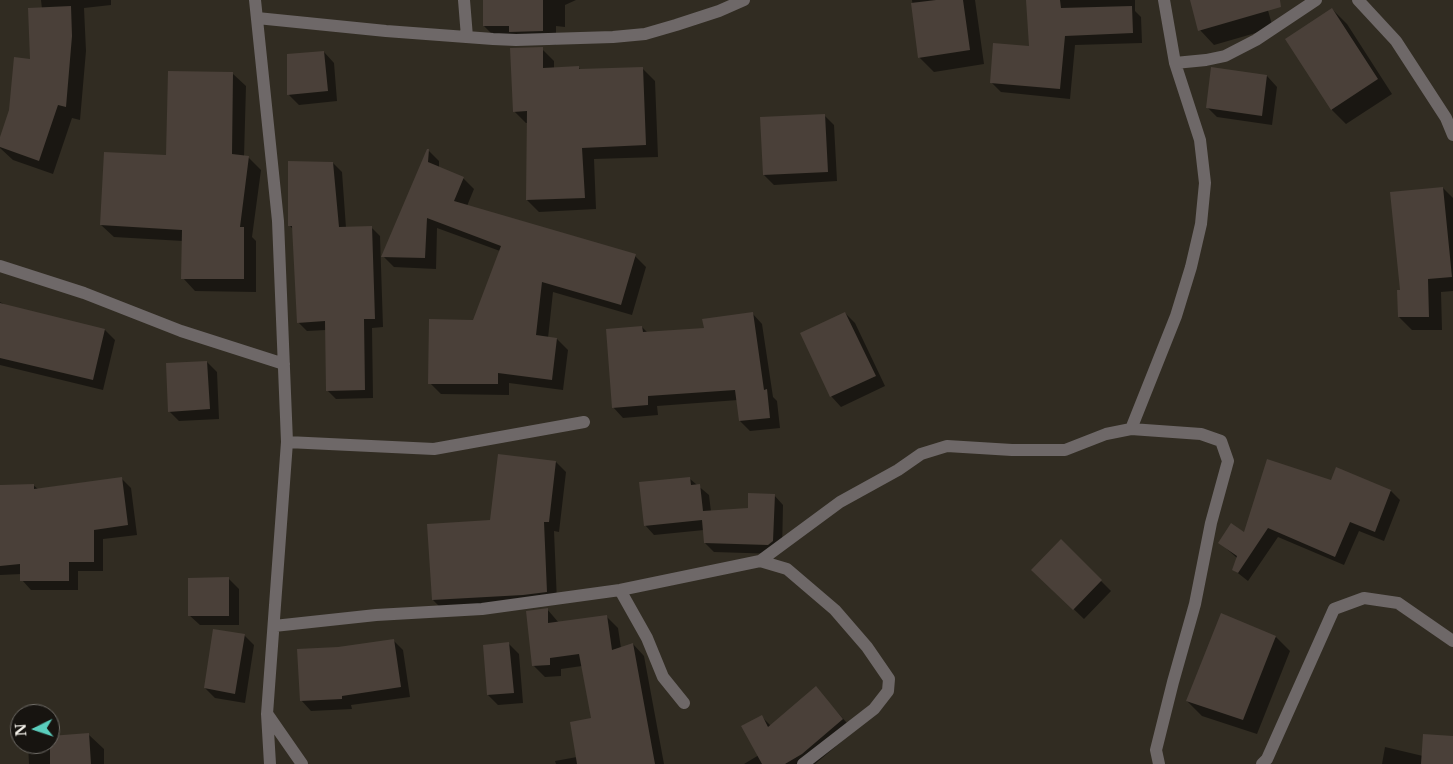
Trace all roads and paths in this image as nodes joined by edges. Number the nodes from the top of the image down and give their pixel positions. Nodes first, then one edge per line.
1 (255, 0) edge
2 (464, 0) edge
3 (744, 0) edge
4 (1164, 0) edge
5 (1316, 0) edge
6 (1358, 0) edge
7 (257, 18) junction
8 (467, 37) junction
9 (1175, 63) junction
10 (1453, 135) edge
11 (0, 266) edge
12 (284, 364) junction
13 (584, 422) dead end
14 (1131, 429) junction
15 (287, 442) junction
16 (760, 561) junction
17 (620, 590) junction
18 (274, 626) junction
19 (1453, 641) edge
20 (684, 703) dead end
21 (267, 714) junction
22 (270, 764) edge
23 (302, 764) edge
24 (803, 764) edge
25 (1159, 764) edge
26 (1262, 764) edge

1 - 7 street
2 - 8 street
3 - 8 street
4 - 9 street
5 - 9 street
6 - 10 street
7 - 8 street
7 - 12 street
9 - 14 street
11 - 12 street
12 - 15 street
13 - 15 street
14 - 16 street
14 - 25 street
15 - 18 street
16 - 17 street
16 - 24 street
17 - 18 street
17 - 20 street
18 - 21 street
19 - 26 street
21 - 22 street
21 - 23 street

